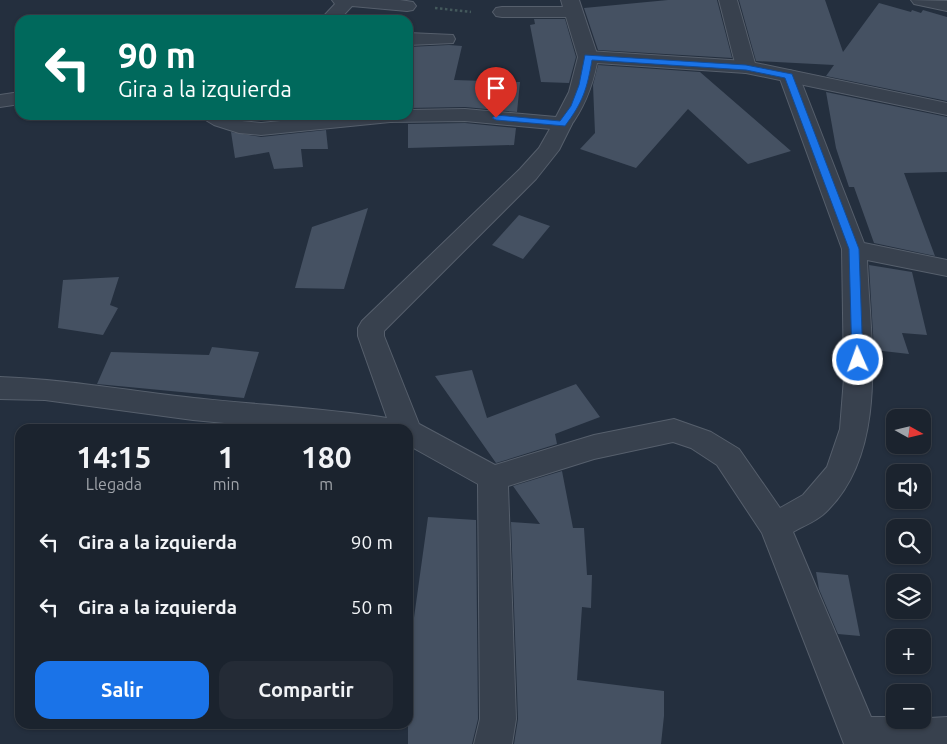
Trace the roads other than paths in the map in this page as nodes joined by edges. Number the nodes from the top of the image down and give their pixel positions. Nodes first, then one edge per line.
1 (344, 0) edge
2 (728, 0) edge
3 (920, 0) edge
4 (407, 6) road end
5 (572, 6) edge
6 (947, 6) edge
7 (502, 12) road end
8 (332, 15) edge
9 (413, 38) edge
10 (446, 39) dead end
11 (588, 57) junction
12 (746, 67) junction
13 (789, 76) junction
14 (15, 99) edge
15 (0, 101) edge
16 (947, 109) edge
17 (413, 116) edge
18 (226, 120) edge
19 (347, 120) edge
20 (562, 124) junction
21 (854, 249) junction
22 (947, 268) edge
23 (0, 388) edge
24 (352, 424) edge
25 (405, 424) edge
26 (413, 433) edge
27 (493, 478) junction
28 (775, 527) junction
29 (947, 736) edge
30 (861, 740) edge
31 (493, 744) edge

1 - 4 street
1 - 8 street
2 - 12 street
3 - 6 street
5 - 7 street
5 - 11 street
9 - 10 street
11 - 12 street
11 - 20 street
12 - 13 street
13 - 16 street
13 - 21 street
14 - 15 street
17 - 20 street
18 - 19 street
20 - 25 street
21 - 22 street
21 - 28 street
23 - 24 street
26 - 27 street
27 - 28 street
27 - 31 street
28 - 30 street
29 - 30 street

